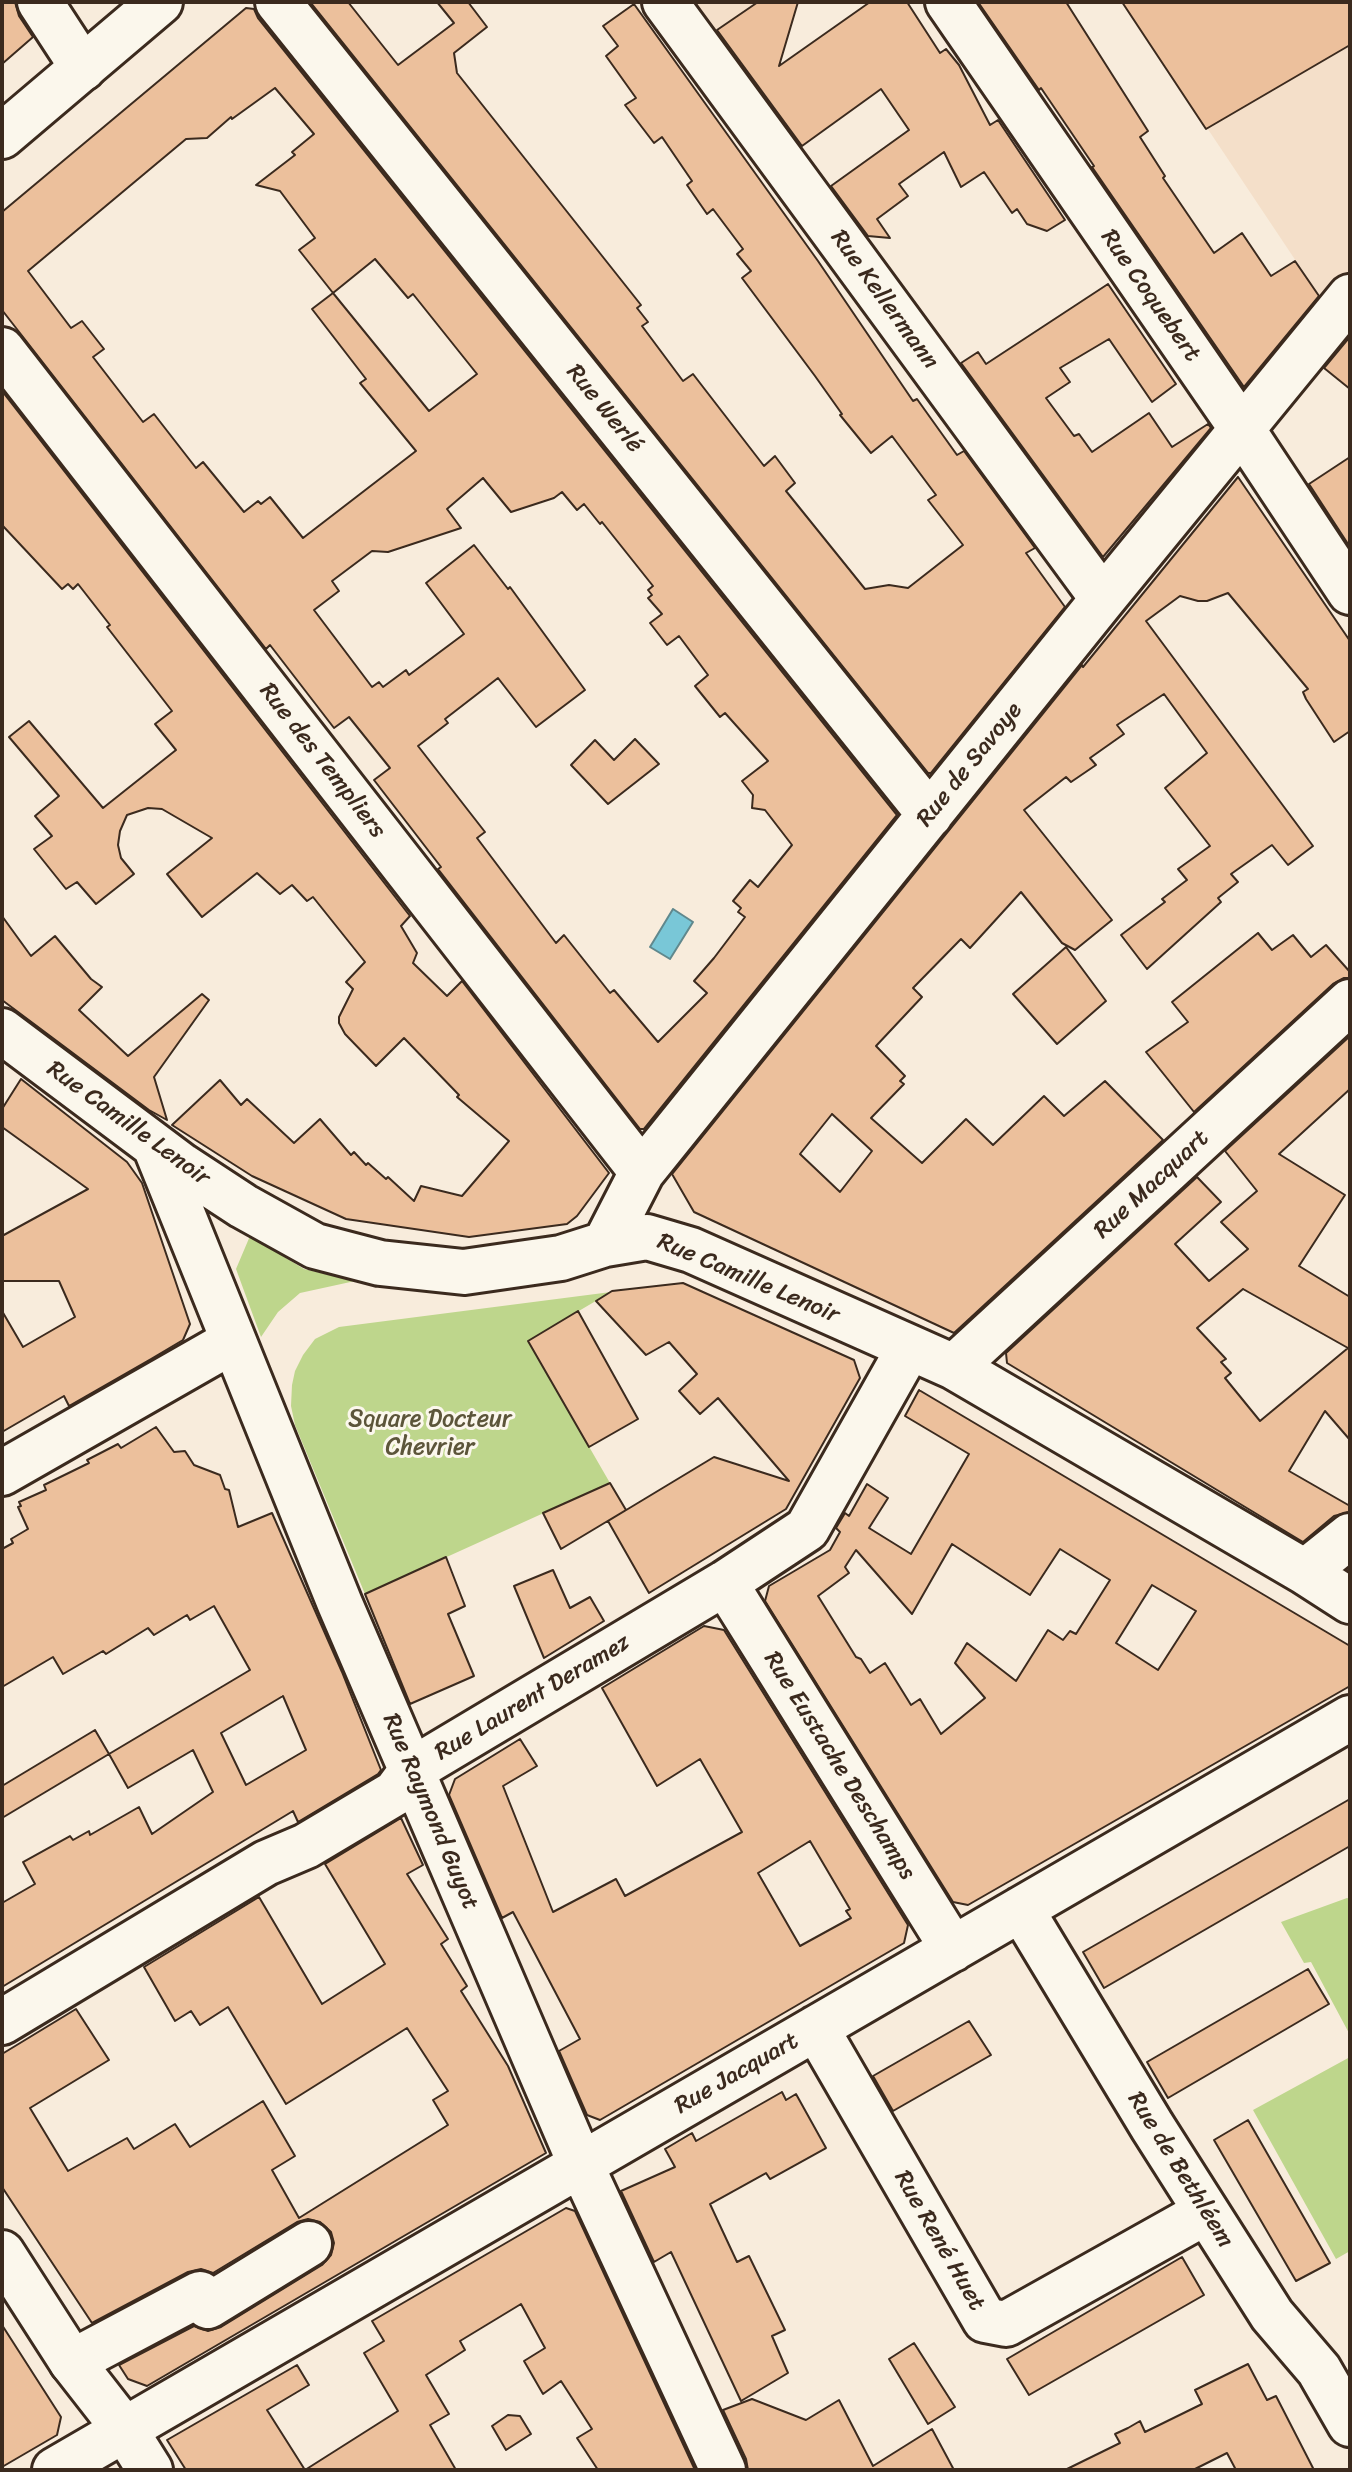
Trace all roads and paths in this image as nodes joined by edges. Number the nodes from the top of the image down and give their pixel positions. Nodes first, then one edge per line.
1 (40, 2) edge
2 (160, 2) edge
3 (278, 2) edge
4 (665, 2) edge
5 (948, 2) edge
6 (83, 68) junction
7 (2, 136) edge
8 (1350, 297) edge
9 (2, 350) edge
10 (1242, 429) junction
11 (1350, 592) edge
12 (1103, 599) junction
13 (930, 815) junction
14 (1350, 1002) edge
15 (10, 1050) edge
16 (155, 1146) junction
17 (642, 1172) junction
18 (605, 1244) junction
19 (233, 1341) junction
20 (909, 1348) junction
21 (954, 1367) junction
22 (2, 1473) edge
23 (1350, 1536) edge
24 (1305, 1572) junction
25 (725, 1583) junction
26 (1350, 1601) edge
27 (1350, 1718) edge
28 (412, 1770) junction
29 (1021, 1909) junction
30 (953, 1949) junction
31 (2, 2022) edge
32 (816, 2028) junction
33 (581, 2165) junction
34 (1206, 2212) junction
35 (309, 2244) dead end
36 (2, 2253) edge
37 (72, 2362) junction
38 (1350, 2424) edge
39 (125, 2430) junction
40 (55, 2470) edge
41 (150, 2470) edge
42 (723, 2470) edge

1 - 6 street
2 - 6 street
3 - 13 street, Rue Werlé
4 - 12 street, Rue Kellermann
5 - 10 street, Rue Coquebert
6 - 7 street
8 - 10 street, Rue de Savoye
9 - 17 street, Rue des Templiers
10 - 11 street, Rue Coquebert
10 - 12 street, Rue de Savoye
12 - 13 street, Rue de Savoye
13 - 17 street, Rue de Savoye
14 - 21 street, Rue Macquart
15 - 16 street, Rue Camille Lenoir
16 - 18 street, Rue Camille Lenoir
16 - 19 street, Rue Raymond Guyot
17 - 18 street, Rue de Savoye
18 - 20 street, Rue Camille Lenoir
19 - 22 street
19 - 28 street, Rue Raymond Guyot
20 - 21 street, Rue Camille Lenoir
20 - 25 street, Rue Laurent Deramez
21 - 24 street, Rue Camille Lenoir
23 - 24 street
24 - 26 street, Rue Camille Lenoir
25 - 28 street, Rue Laurent Deramez
25 - 30 street, Rue Eustache Deschamps
27 - 29 street, Rue Jacquart
28 - 31 street, Rue Laurent Deramez
28 - 33 street, Rue Raymond Guyot
29 - 30 street, Rue Jacquart
29 - 34 street, Rue de Bethléem
30 - 32 street, Rue Jacquart
32 - 33 street, Rue Jacquart
32 - 34 street, Rue René Huet
33 - 39 street, Rue Jacquart
33 - 42 street, Rue Raymond Guyot
34 - 38 street, Rue de Bethléem
35 - 37 street
36 - 37 street
37 - 39 street
39 - 40 street, Rue Jacquart
39 - 41 street

